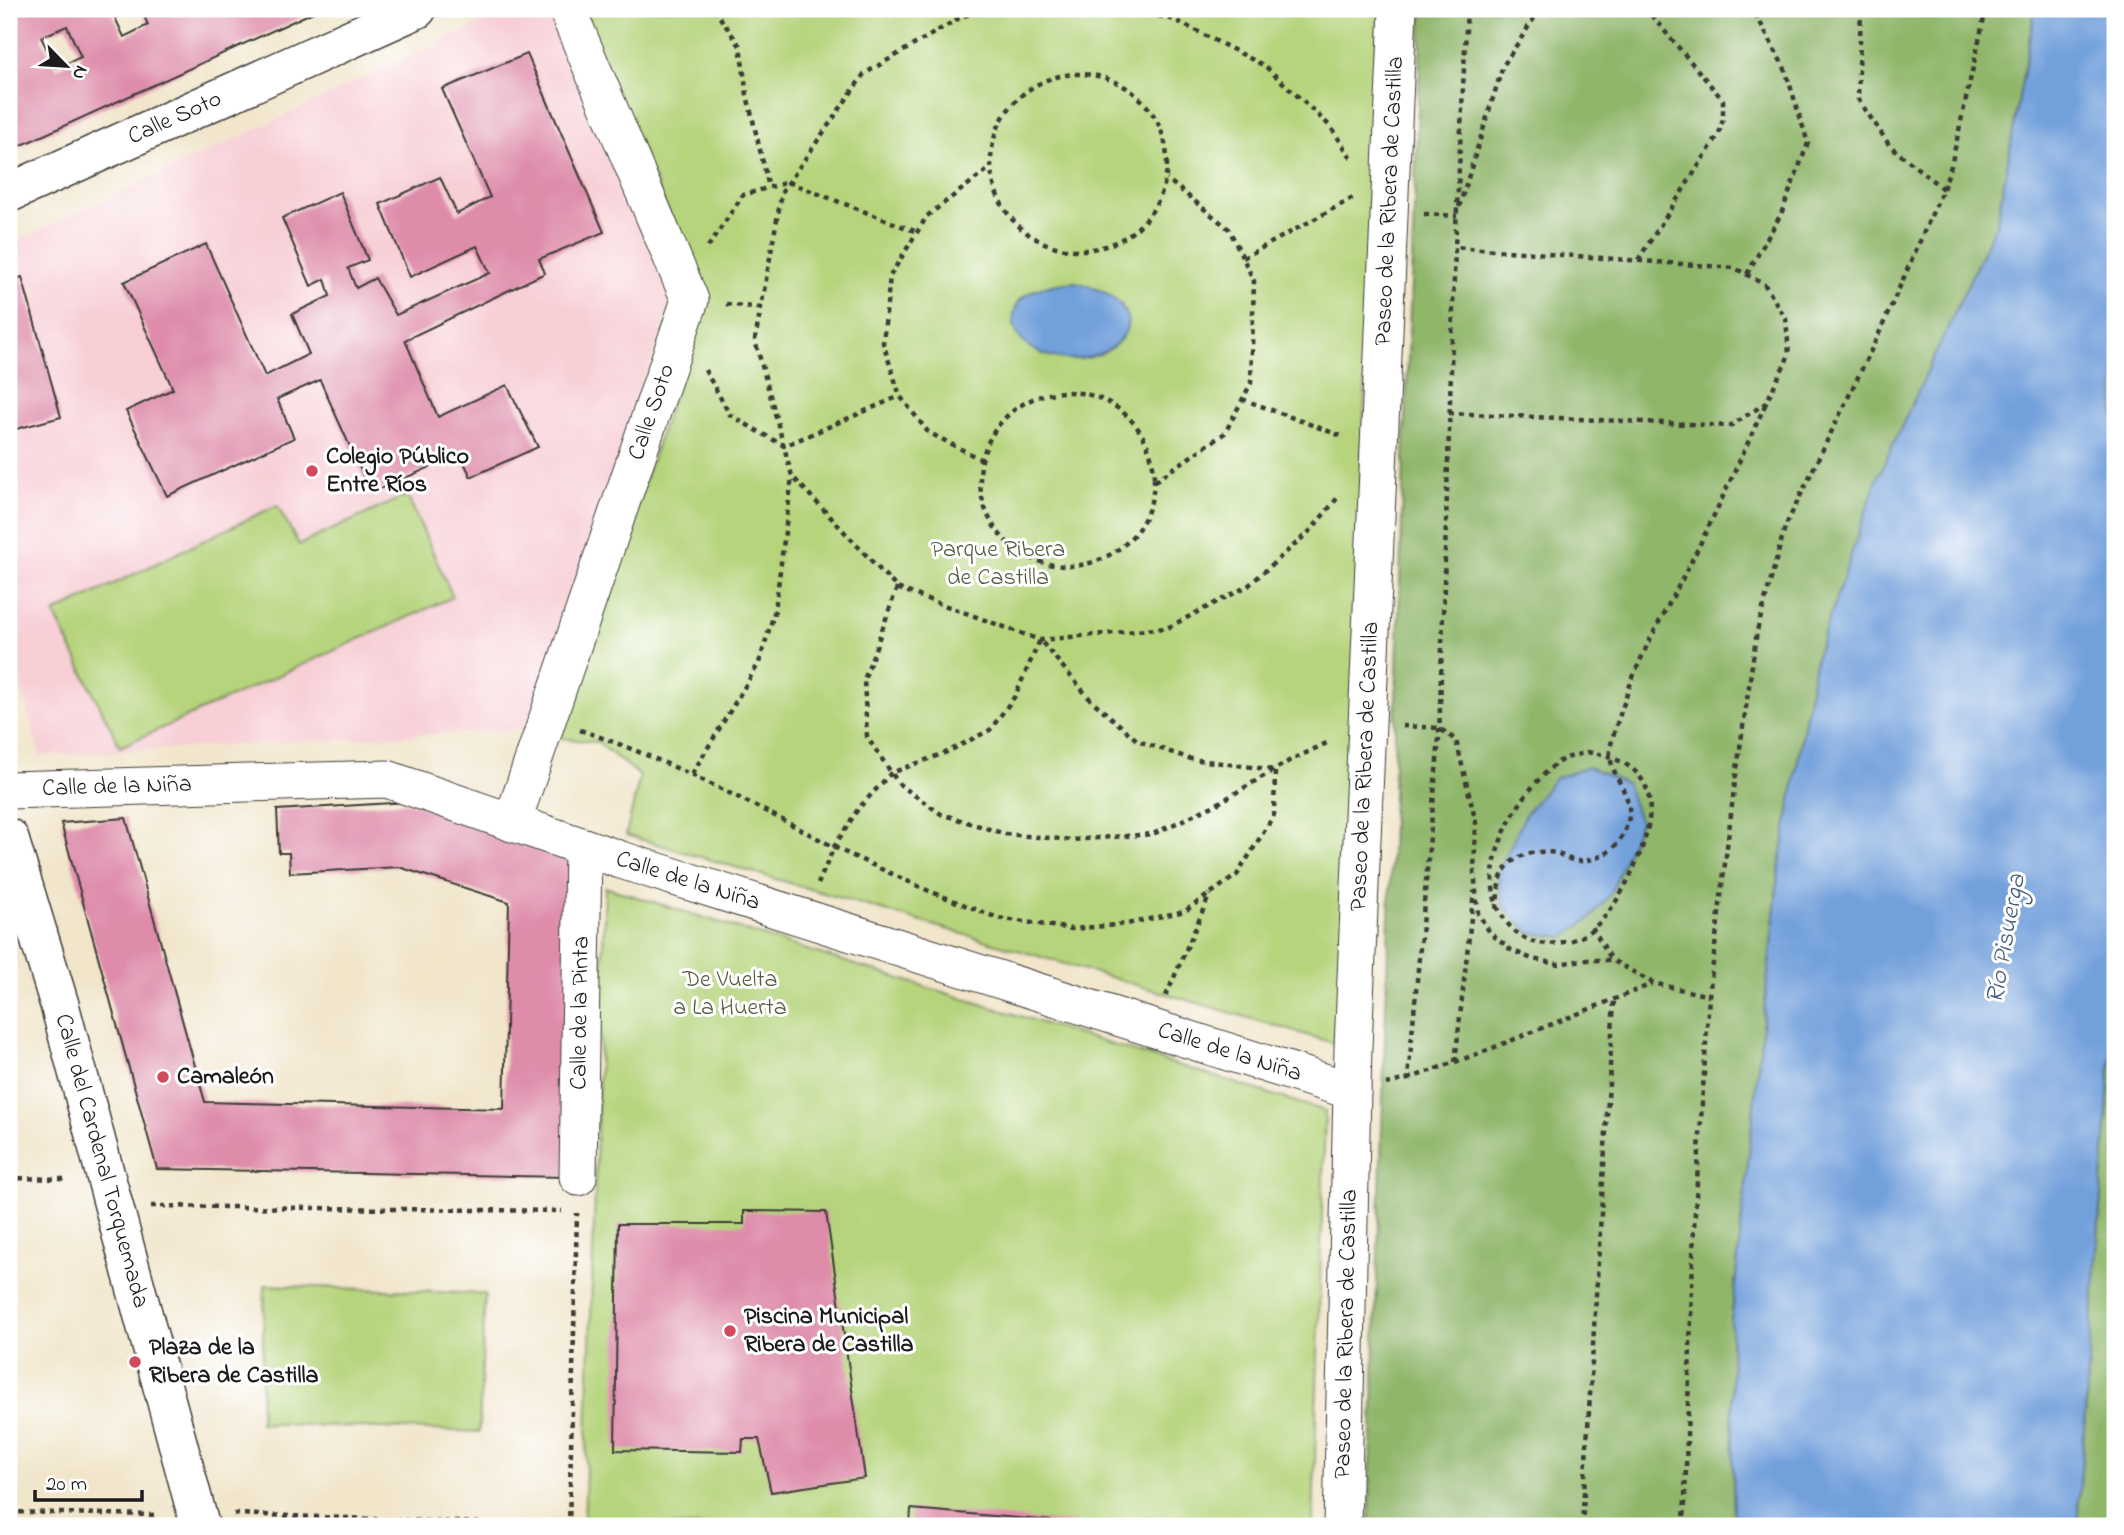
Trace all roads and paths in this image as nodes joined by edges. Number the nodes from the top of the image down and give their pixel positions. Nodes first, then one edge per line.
1 (417, 9) edge
2 (567, 9) edge
3 (714, 9) edge
4 (998, 9) edge
5 (1129, 9) edge
6 (1398, 9) edge
7 (1467, 9) edge
8 (1540, 9) edge
9 (1646, 9) edge
10 (1753, 9) edge
11 (1861, 9) edge
12 (1986, 9) edge
13 (991, 167) junction
14 (1358, 167) dead end
15 (1167, 178) junction
16 (788, 182) junction
17 (769, 188) junction
18 (1943, 189) junction
19 (9, 193) edge
20 (1389, 213) junction
21 (1457, 216) junction
22 (917, 232) junction
23 (1455, 247) junction
24 (1243, 258) junction
25 (1637, 260) junction
26 (1747, 274) junction
27 (690, 300) junction
28 (701, 363) dead end
29 (900, 396) junction
30 (1242, 399) junction
31 (1766, 402) junction
32 (1449, 413) junction
33 (784, 446) junction
34 (1378, 450) junction
35 (982, 460) junction
36 (792, 476) junction
37 (1154, 481) junction
38 (897, 588) junction
39 (1040, 640) junction
40 (546, 718) junction
41 (1366, 724) junction
42 (1439, 728) junction
43 (1609, 755) junction
44 (1275, 770) junction
45 (692, 774) junction
46 (891, 774) junction
47 (9, 790) edge
48 (512, 823) junction
49 (9, 838) edge
50 (583, 847) junction
51 (834, 847) junction
52 (1475, 880) junction
53 (1210, 894) junction
54 (1496, 909) junction
55 (803, 917) junction
56 (1592, 927) junction
57 (1612, 960) junction
58 (1653, 983) junction
59 (1709, 996) junction
60 (1614, 1000) junction
61 (1151, 1027) junction
62 (1455, 1062) junction
63 (1408, 1079) junction
64 (1352, 1091) junction
65 (578, 1177) dead end
66 (9, 1178) edge
67 (65, 1179) dead end
68 (151, 1206) dead end
69 (9, 1512) edge
70 (157, 1515) dead end
71 (215, 1520) edge
72 (569, 1526) edge
73 (1342, 1526) edge
74 (1582, 1526) edge
75 (1684, 1526) edge

1 - 19 street, Calle Soto
2 - 27 street
3 - 17 path
4 - 16 path
5 - 14 path
6 - 20 street, Paseo de la Ribera de Castilla
7 - 21 path
8 - 21 path
9 - 25 path
10 - 26 path
11 - 18 path
12 - 18 path
13 - 15 path
13 - 15 path
13 - 22 path
15 - 24 path
16 - 17 path
16 - 22 path
16 - 33 path
17 - 27 path
18 - 59 path
20 - 24 path
20 - 34 street, Paseo de la Ribera de Castilla
21 - 23 path
22 - 29 path
23 - 25 path
23 - 32 path
24 - 30 path
25 - 26 path
26 - 31 path
27 - 40 street, Calle Soto
28 - 33 path
29 - 33 path
29 - 35 path
30 - 34 path
30 - 37 path
31 - 32 path
31 - 43 path
32 - 42 path
33 - 36 path
34 - 39 path
34 - 41 street, Paseo de la Ribera de Castilla
35 - 37 path
35 - 37 path
36 - 38 path
36 - 45 path
38 - 39 path
38 - 46 path
39 - 44 path
39 - 46 path
40 - 45 path
40 - 48 street, Calle Soto
41 - 42 path
41 - 44 path
41 - 64 street, Paseo de la Ribera de Castilla
42 - 52 path
42 - 63 path
43 - 54 path
43 - 54 path
43 - 56 path
44 - 46 path
44 - 53 path
45 - 51 path
46 - 51 path
47 - 48 street, Calle de la Niña
48 - 50 street, Calle de la Niña
49 - 71 street, Calle del Cardenal Torquemada
50 - 55 street, Calle de la Niña
50 - 65 street, Calle de la Pinta
51 - 53 path
51 - 55 path
52 - 57 path
52 - 62 path
53 - 61 path
54 - 56 path
55 - 61 street, Calle de la Niña
56 - 57 path
57 - 58 path
58 - 59 path
58 - 60 path
59 - 75 path
60 - 62 path
60 - 74 path
61 - 64 street, Calle de la Niña
62 - 63 path
63 - 64 path
64 - 73 street, Paseo de la Ribera de Castilla
66 - 67 path
68 - 72 path
69 - 70 path
71 - 72 path

